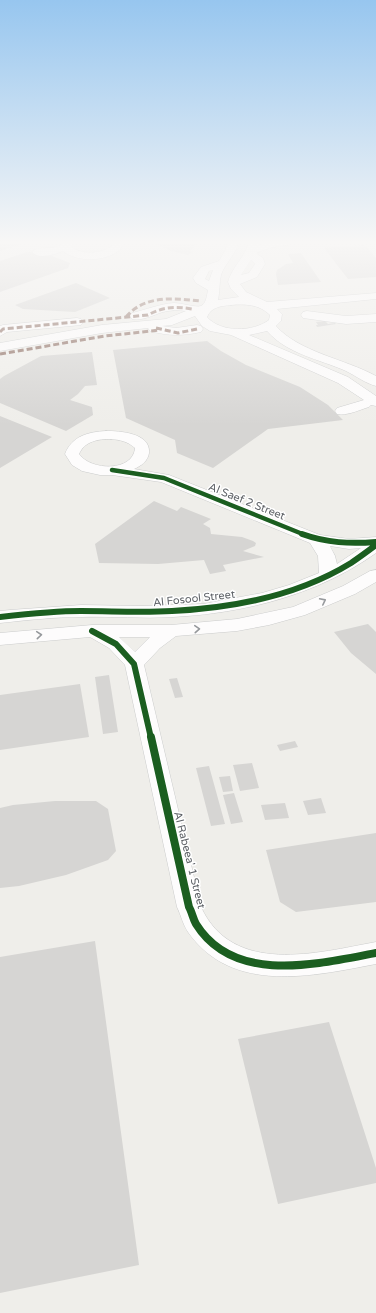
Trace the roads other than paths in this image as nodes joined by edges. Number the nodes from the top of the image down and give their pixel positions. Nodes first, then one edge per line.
1 (206, 303) edge
2 (216, 303) edge
3 (257, 303) edge
4 (297, 303) edge
5 (343, 303) edge
6 (201, 306) junction
7 (267, 306) junction
8 (376, 307) edge
9 (356, 309) junction
10 (307, 315) junction
11 (376, 318) edge
12 (280, 319) junction
13 (161, 326) junction
14 (213, 328) junction
15 (197, 329) dead end
16 (229, 331) junction
17 (0, 332) edge
18 (0, 347) edge
19 (0, 354) edge
20 (376, 381) edge
21 (370, 403) edge
22 (342, 412) dead end
23 (376, 416) edge
24 (142, 455) junction
25 (112, 470) junction
26 (164, 478) junction
27 (316, 539) junction
28 (376, 542) edge
29 (376, 545) edge
30 (326, 576) junction
31 (372, 580) edge
32 (0, 606) edge
33 (114, 611) junction
34 (0, 617) edge
35 (171, 630) junction
36 (92, 631) junction
37 (0, 639) edge
38 (134, 664) junction
39 (376, 953) edge

1 - 6 street
2 - 6 street
3 - 7 street
4 - 7 street
5 - 9 street
6 - 13 street
6 - 14 street
6 - 17 street
7 - 12 street
8 - 9 street
9 - 10 street
10 - 11 street
10 - 12 street
12 - 16 street
12 - 20 street
13 - 14 street
13 - 15 street
13 - 18 street
13 - 19 street
14 - 16 street
16 - 21 street
21 - 22 street
21 - 23 street
24 - 25 street
24 - 25 street, Al Saef 2 Street
24 - 26 street, Al Saef 2 Street
25 - 26 street, Al Saef 2 Street
26 - 27 street, Al Saef 2 Street
27 - 28 street, Al Saef 2 Street
27 - 30 street
29 - 30 street, Al Fosool Street
30 - 33 street, Al Fosool Street
35 -> 31 street
32 - 33 street
33 - 34 street, Al Fosool Street
35 - 36 street
35 - 38 street
37 -> 36 street
36 - 38 street, Al Rabeea' 1 Street
38 - 39 street, Al Rabeea' 1 Street

